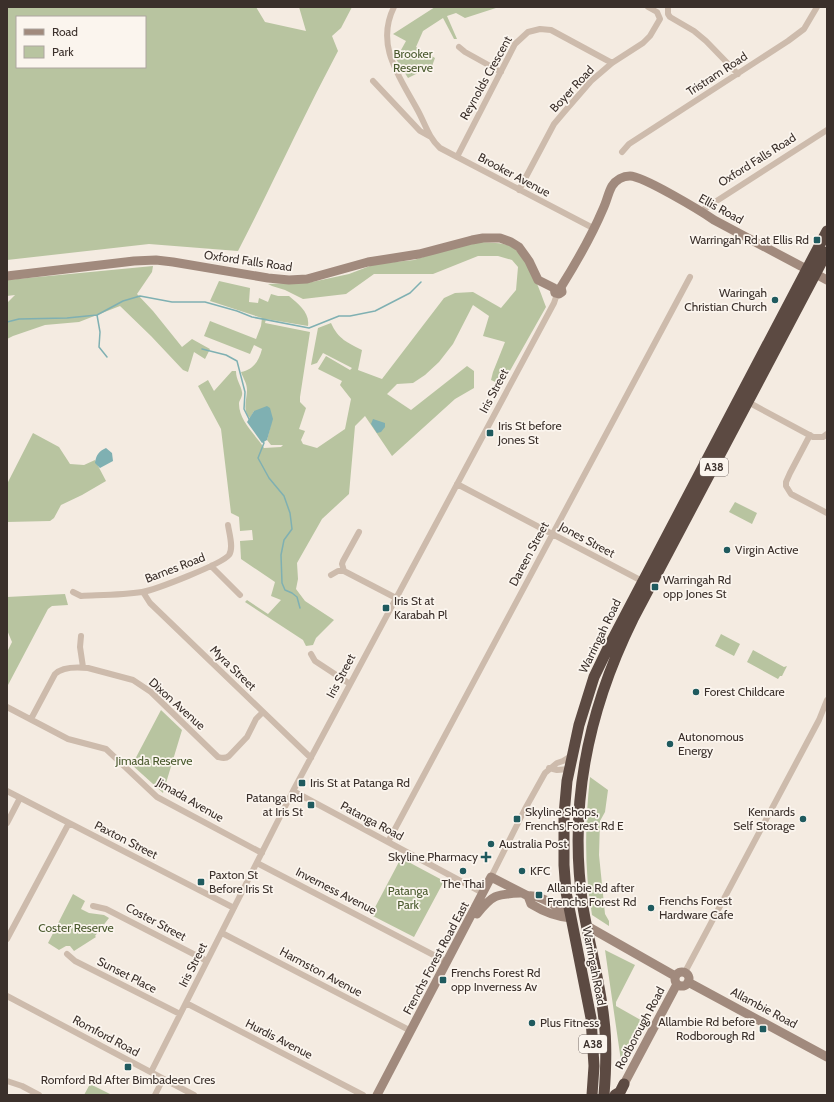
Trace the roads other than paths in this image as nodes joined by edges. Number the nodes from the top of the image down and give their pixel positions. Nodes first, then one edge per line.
1 (394, 7) edge
2 (648, 7) edge
3 (817, 7) edge
4 (668, 10) edge
5 (459, 47) dead end
6 (612, 63) junction
7 (501, 72) junction
8 (738, 74) junction
9 (373, 81) dead end
10 (827, 130) edge
11 (429, 136) junction
12 (622, 152) dead end
13 (457, 157) junction
14 (519, 190) junction
15 (701, 211) junction
16 (593, 228) junction
17 (827, 231) edge
18 (827, 252) edge
19 (811, 272) junction
20 (7, 276) edge
21 (690, 277) dead end
22 (827, 280) edge
23 (557, 290) junction
24 (748, 402) junction
25 (827, 434) edge
26 (810, 435) junction
27 (458, 484) junction
28 (827, 513) edge
29 (228, 525) dead end
30 (359, 532) dead end
31 (552, 534) junction
32 (211, 566) junction
33 (344, 570) junction
34 (331, 575) dead end
35 (642, 581) junction
36 (73, 592) dead end
37 (143, 592) junction
38 (240, 595) dead end
39 (396, 598) junction
40 (81, 636) dead end
41 (310, 654) dead end
42 (82, 667) junction
43 (350, 684) junction
44 (827, 700) edge
45 (7, 707) edge
46 (825, 710) edge
47 (262, 713) junction
48 (31, 719) junction
49 (571, 756) junction
50 (311, 758) junction
51 (550, 768) junction
52 (569, 769) junction
53 (7, 791) edge
54 (293, 791) junction
55 (20, 798) junction
56 (7, 823) edge
57 (69, 823) junction
58 (388, 842) junction
59 (262, 853) junction
60 (257, 862) junction
61 (491, 877) junction
62 (483, 893) junction
63 (525, 895) junction
64 (93, 906) dead end
65 (234, 908) junction
66 (572, 918) junction
67 (587, 926) junction
68 (463, 931) junction
69 (222, 933) junction
70 (7, 939) edge
71 (67, 954) dead end
72 (207, 961) junction
73 (447, 962) junction
74 (685, 972) junction
75 (676, 980) junction
76 (688, 982) junction
77 (7, 996) edge
78 (186, 1003) junction
79 (180, 1014) junction
80 (411, 1031) junction
81 (827, 1056) edge
82 (151, 1072) junction
83 (163, 1079) junction
84 (7, 1081) edge
85 (624, 1084) joint
86 (39, 1095) edge
87 (154, 1095) edge
88 (194, 1095) edge
89 (363, 1095) edge
90 (377, 1095) edge
91 (592, 1095) edge
92 (604, 1095) edge
93 (615, 1095) edge

1 - 11 street, Brooker Avenue
2 - 6 street, Boyer Road
3 - 8 street, Tristram Road
4 - 8 street
5 - 7 street
6 - 7 street, Reynolds Crescent
6 - 14 street, Boyer Road
7 - 13 street, Reynolds Crescent
8 - 12 street, Tristram Road
9 - 11 street, Brooker Avenue
10 - 15 street, Oxford Falls Road
11 - 13 street, Brooker Avenue
13 - 14 street, Brooker Avenue
14 - 16 street, Brooker Avenue
15 - 16 street, Ellis Road
15 - 19 street, Ellis Road
16 - 23 street
17 - 19 highway, Warringah Road / A38
18 - 19 highway, Warringah Road / A38
19 - 22 street, Ellis Road
19 - 24 highway, Warringah Road / A38
19 - 35 highway, Warringah Road / A38
20 - 23 street, Oxford Falls Road
21 - 31 street, Dareen Street
23 - 27 street, Iris Street
24 - 26 street
24 - 67 highway, Warringah Road / A38
25 - 26 street
26 - 28 street
27 - 31 street, Jones Street
27 - 39 street, Iris Street
29 - 32 street, Barnes Road
30 - 33 street
31 - 35 street, Jones Street
31 - 58 street, Dareen Street
32 - 37 street, Barnes Road
32 - 38 street
33 - 34 street
33 - 39 street
35 - 49 highway, Warringah Road / A38
36 - 37 street, Barnes Road
37 - 47 street, Myra Street
39 - 43 street, Iris Street
40 - 42 street
41 - 43 street
42 - 47 street, Dixon Avenue
42 - 48 street, Dixon Avenue
43 - 50 street, Iris Street
44 - 46 street
45 - 48 street, Jimada Avenue
46 - 74 street
47 - 50 street, Myra Street
48 - 59 street, Jimada Avenue
49 - 51 street, Frenchs Forest Road East
49 - 52 highway, Warringah Road / A38
50 - 54 street, Iris Street
51 - 52 street
51 - 61 street, Frenchs Forest Road East
52 - 66 highway, Warringah Road / A38
53 - 55 street, Paxton Street
54 - 58 street, Patanga Road
54 - 59 street, Iris Street
55 - 56 street
55 - 57 street, Paxton Street
57 - 65 street, Paxton Street
57 - 70 street
58 - 62 street, Patanga Road
59 - 60 street, Iris Street
60 - 65 street, Iris Street
60 - 73 street, Inverness Avenue
61 - 62 street, Frenchs Forest Road East
61 - 63 street
62 - 68 street, Frenchs Forest Road East
63 - 66 street
63 - 68 street
64 - 72 street, Coster Street
65 - 69 street, Iris Street
66 - 67 highway
66 - 91 highway, Warringah Road / A38
67 - 75 street
67 - 92 highway, Warringah Road / A38
68 - 73 street, Frenchs Forest Road East
69 - 72 street, Iris Street
69 - 80 street, Harmston Avenue
71 - 79 street, Sunset Place
72 - 78 street, Iris Street
73 - 80 street, Frenchs Forest Road East
74 - 75 street
74 - 76 street
75 - 76 street
75 - 85 street, Rodborough Road
76 - 81 street, Allambie Road
77 - 82 street, Romford Road
78 - 79 street, Iris Street
78 - 89 street, Hurdis Avenue
79 - 82 street, Iris Street
80 - 90 street, Frenchs Forest Road East
82 - 83 street, Romford Road
83 - 87 street
83 - 88 street, Romford Road
84 - 86 street
85 - 93 highway

